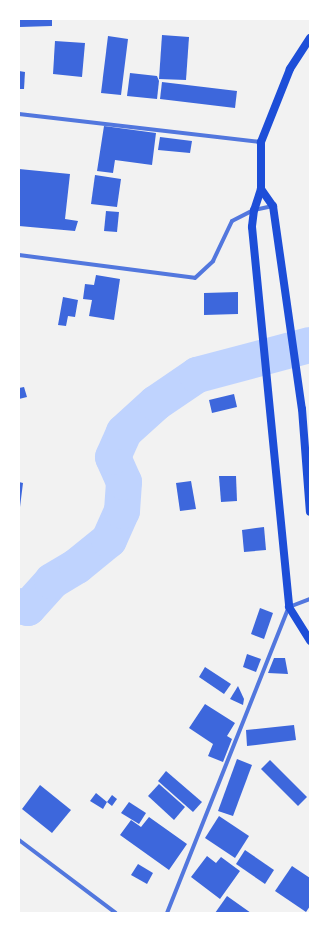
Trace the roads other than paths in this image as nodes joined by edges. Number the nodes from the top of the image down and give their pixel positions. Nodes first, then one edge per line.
1 (310, 38) edge
2 (19, 114) edge
3 (261, 142) junction
4 (261, 189) junction
5 (273, 206) junction
6 (254, 210) junction
7 (19, 255) edge
8 (310, 512) edge
9 (310, 599) edge
10 (289, 607) junction
11 (310, 641) edge
12 (19, 840) edge
13 (116, 913) edge
14 (167, 913) edge

1 - 3 main road
2 - 3 street
3 - 4 main road
4 - 5 main road
4 - 6 main road
5 - 6 street
5 - 8 main road
6 - 7 street
6 - 10 main road
9 - 10 street
10 - 11 main road
10 - 14 street
12 - 13 street

